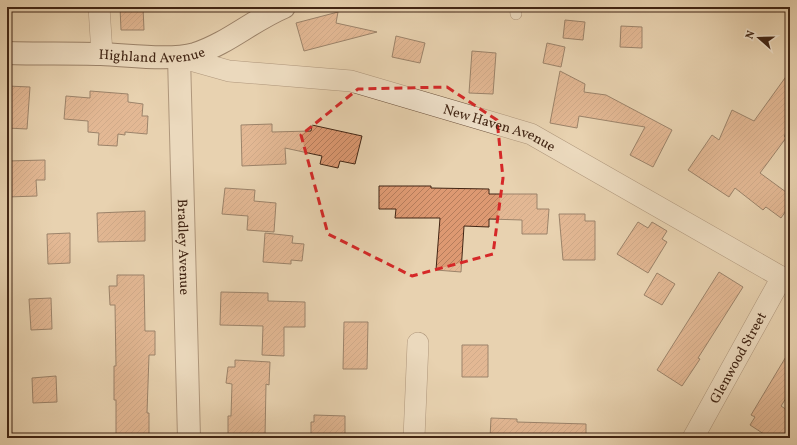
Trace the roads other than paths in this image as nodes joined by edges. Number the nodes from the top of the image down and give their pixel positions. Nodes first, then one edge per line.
1 (99, 7) edge
2 (284, 7) edge
3 (7, 53) edge
4 (102, 54) junction
5 (179, 57) junction
6 (786, 279) edge
7 (418, 344) dead end
8 (189, 438) edge
9 (414, 438) edge
10 (693, 438) edge

1 - 4 street
2 - 5 street, Highland Avenue
3 - 4 street, Highland Avenue
4 - 5 street, Highland Avenue
5 - 6 street, New Haven Avenue
5 - 8 street, Bradley Avenue
6 - 10 street, Glenwood Street
7 - 9 street

